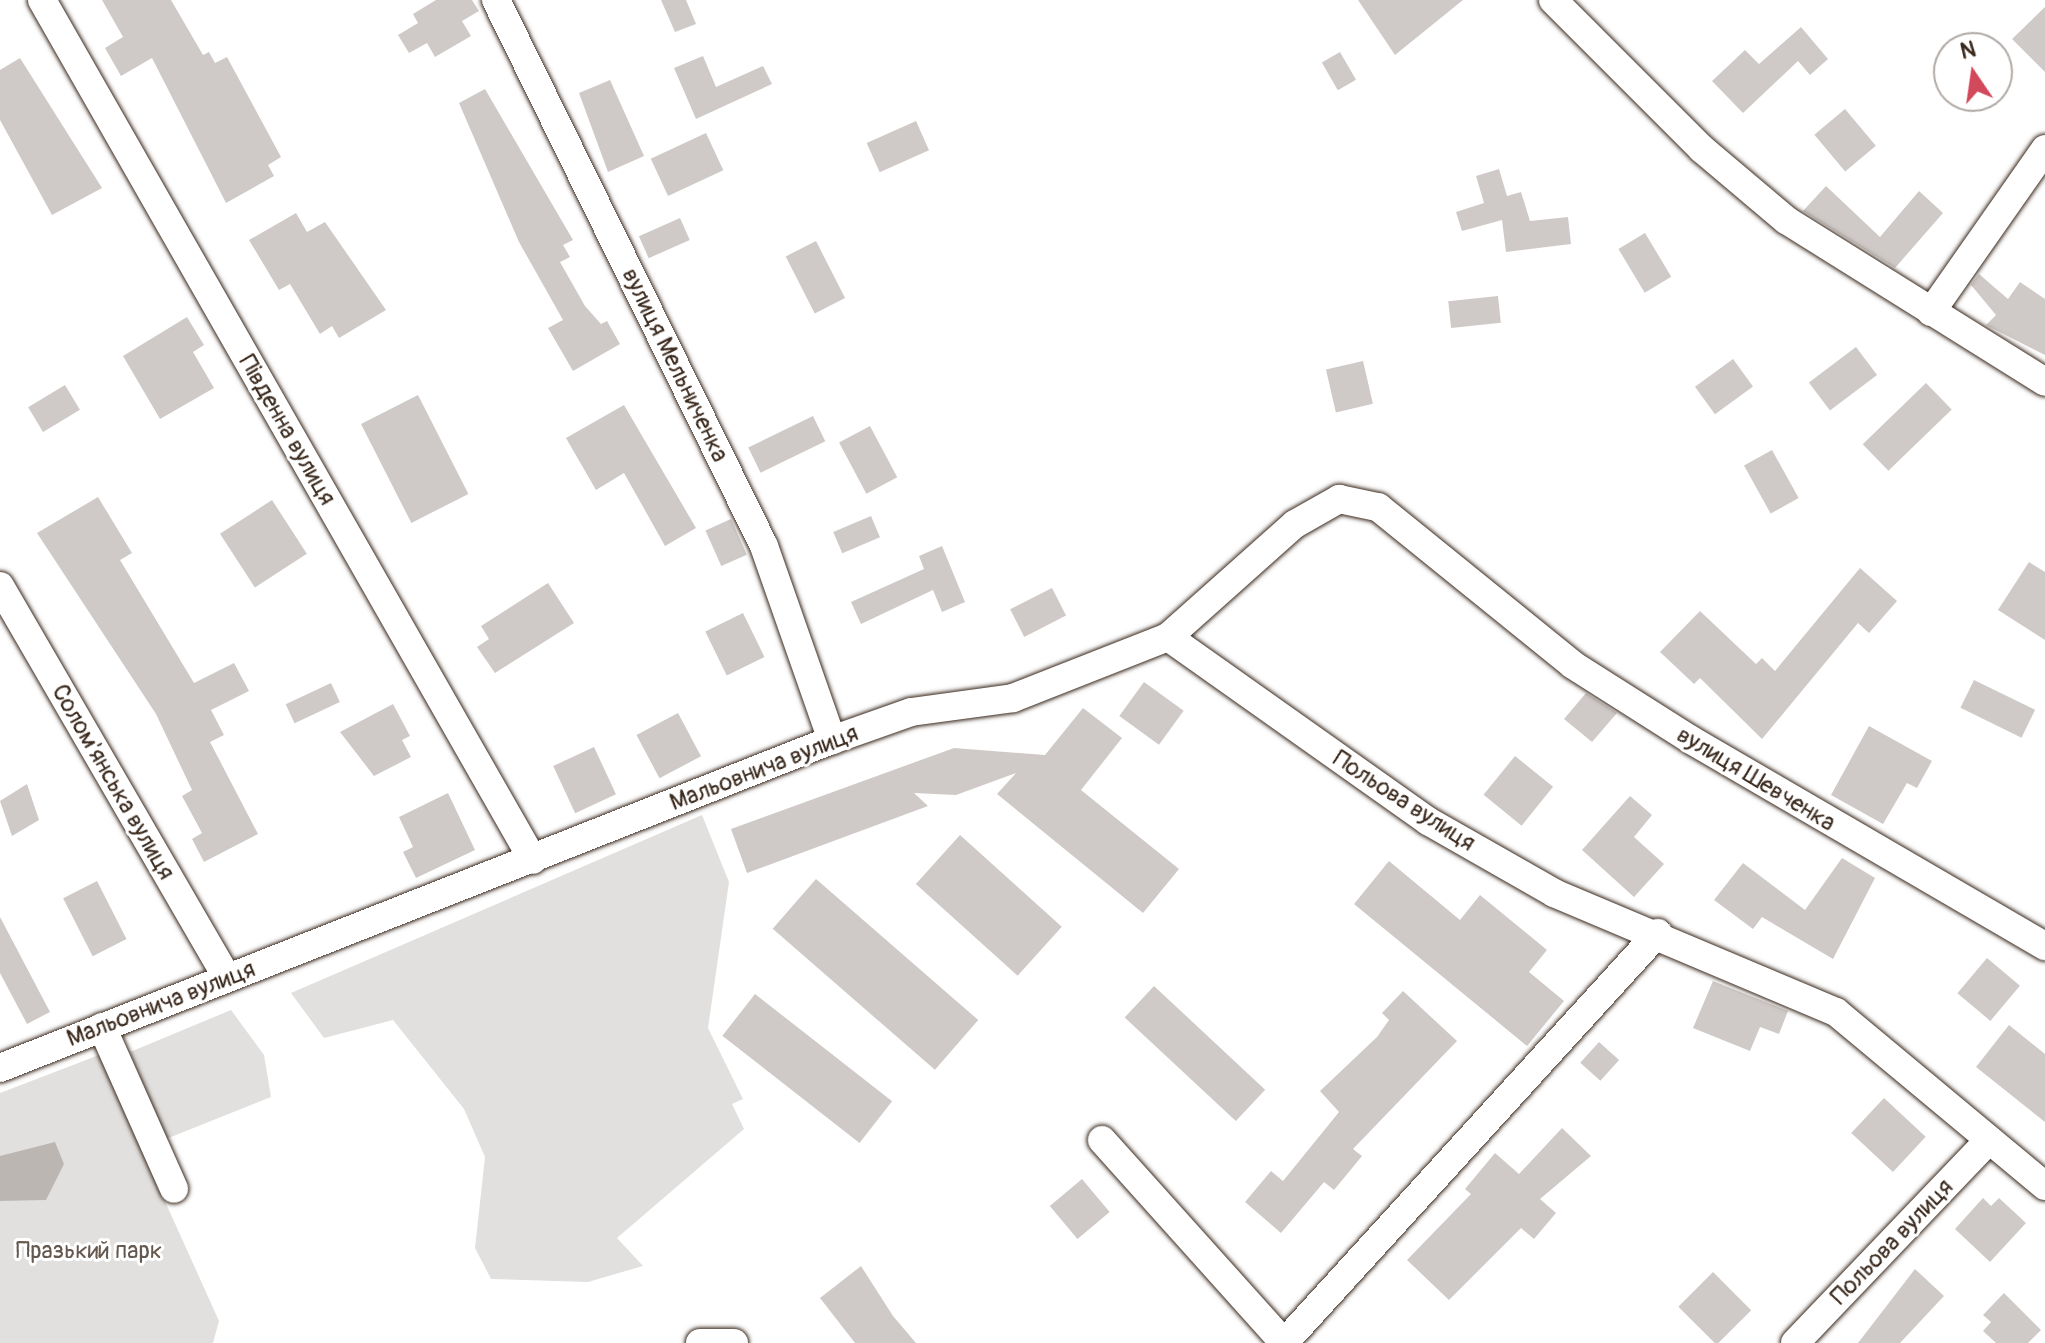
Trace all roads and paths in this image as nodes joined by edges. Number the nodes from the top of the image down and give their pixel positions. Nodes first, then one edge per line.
1 (42, 0) edge
2 (496, 0) edge
3 (1553, 0) edge
4 (2045, 149) edge
5 (1931, 312) junction
6 (2045, 382) edge
7 (0, 586) edge
8 (1479, 592) joint
9 (1168, 637) junction
10 (832, 740) junction
11 (533, 860) junction
12 (1658, 933) junction
13 (2045, 946) edge
14 (227, 978) junction
15 (102, 1027) junction
16 (0, 1068) edge
17 (1102, 1140) dead end
18 (1989, 1140) junction
19 (2045, 1186) edge
20 (174, 1189) dead end
21 (700, 1343) edge
22 (734, 1343) edge
23 (1795, 1343) edge

1 - 11 street, Південна вулиця
2 - 10 street, вулиця Мельниченка
3 - 5 street
4 - 5 street
5 - 6 street
7 - 14 street, Солом'янська вулиця
8 - 9 street, Мальовнича вулиця
8 - 13 street, вулиця Шевченка
9 - 10 street, Мальовнича вулиця
9 - 12 street, Польова вулиця
10 - 11 street, Мальовнича вулиця
11 - 14 street, Мальовнича вулиця
12 - 17 street
12 - 18 street, Польова вулиця
14 - 15 street, Мальовнича вулиця
15 - 16 street, Мальовнича вулиця
15 - 20 street
18 - 19 street, Польова вулиця
18 - 23 street, Польова вулиця
21 - 22 street

